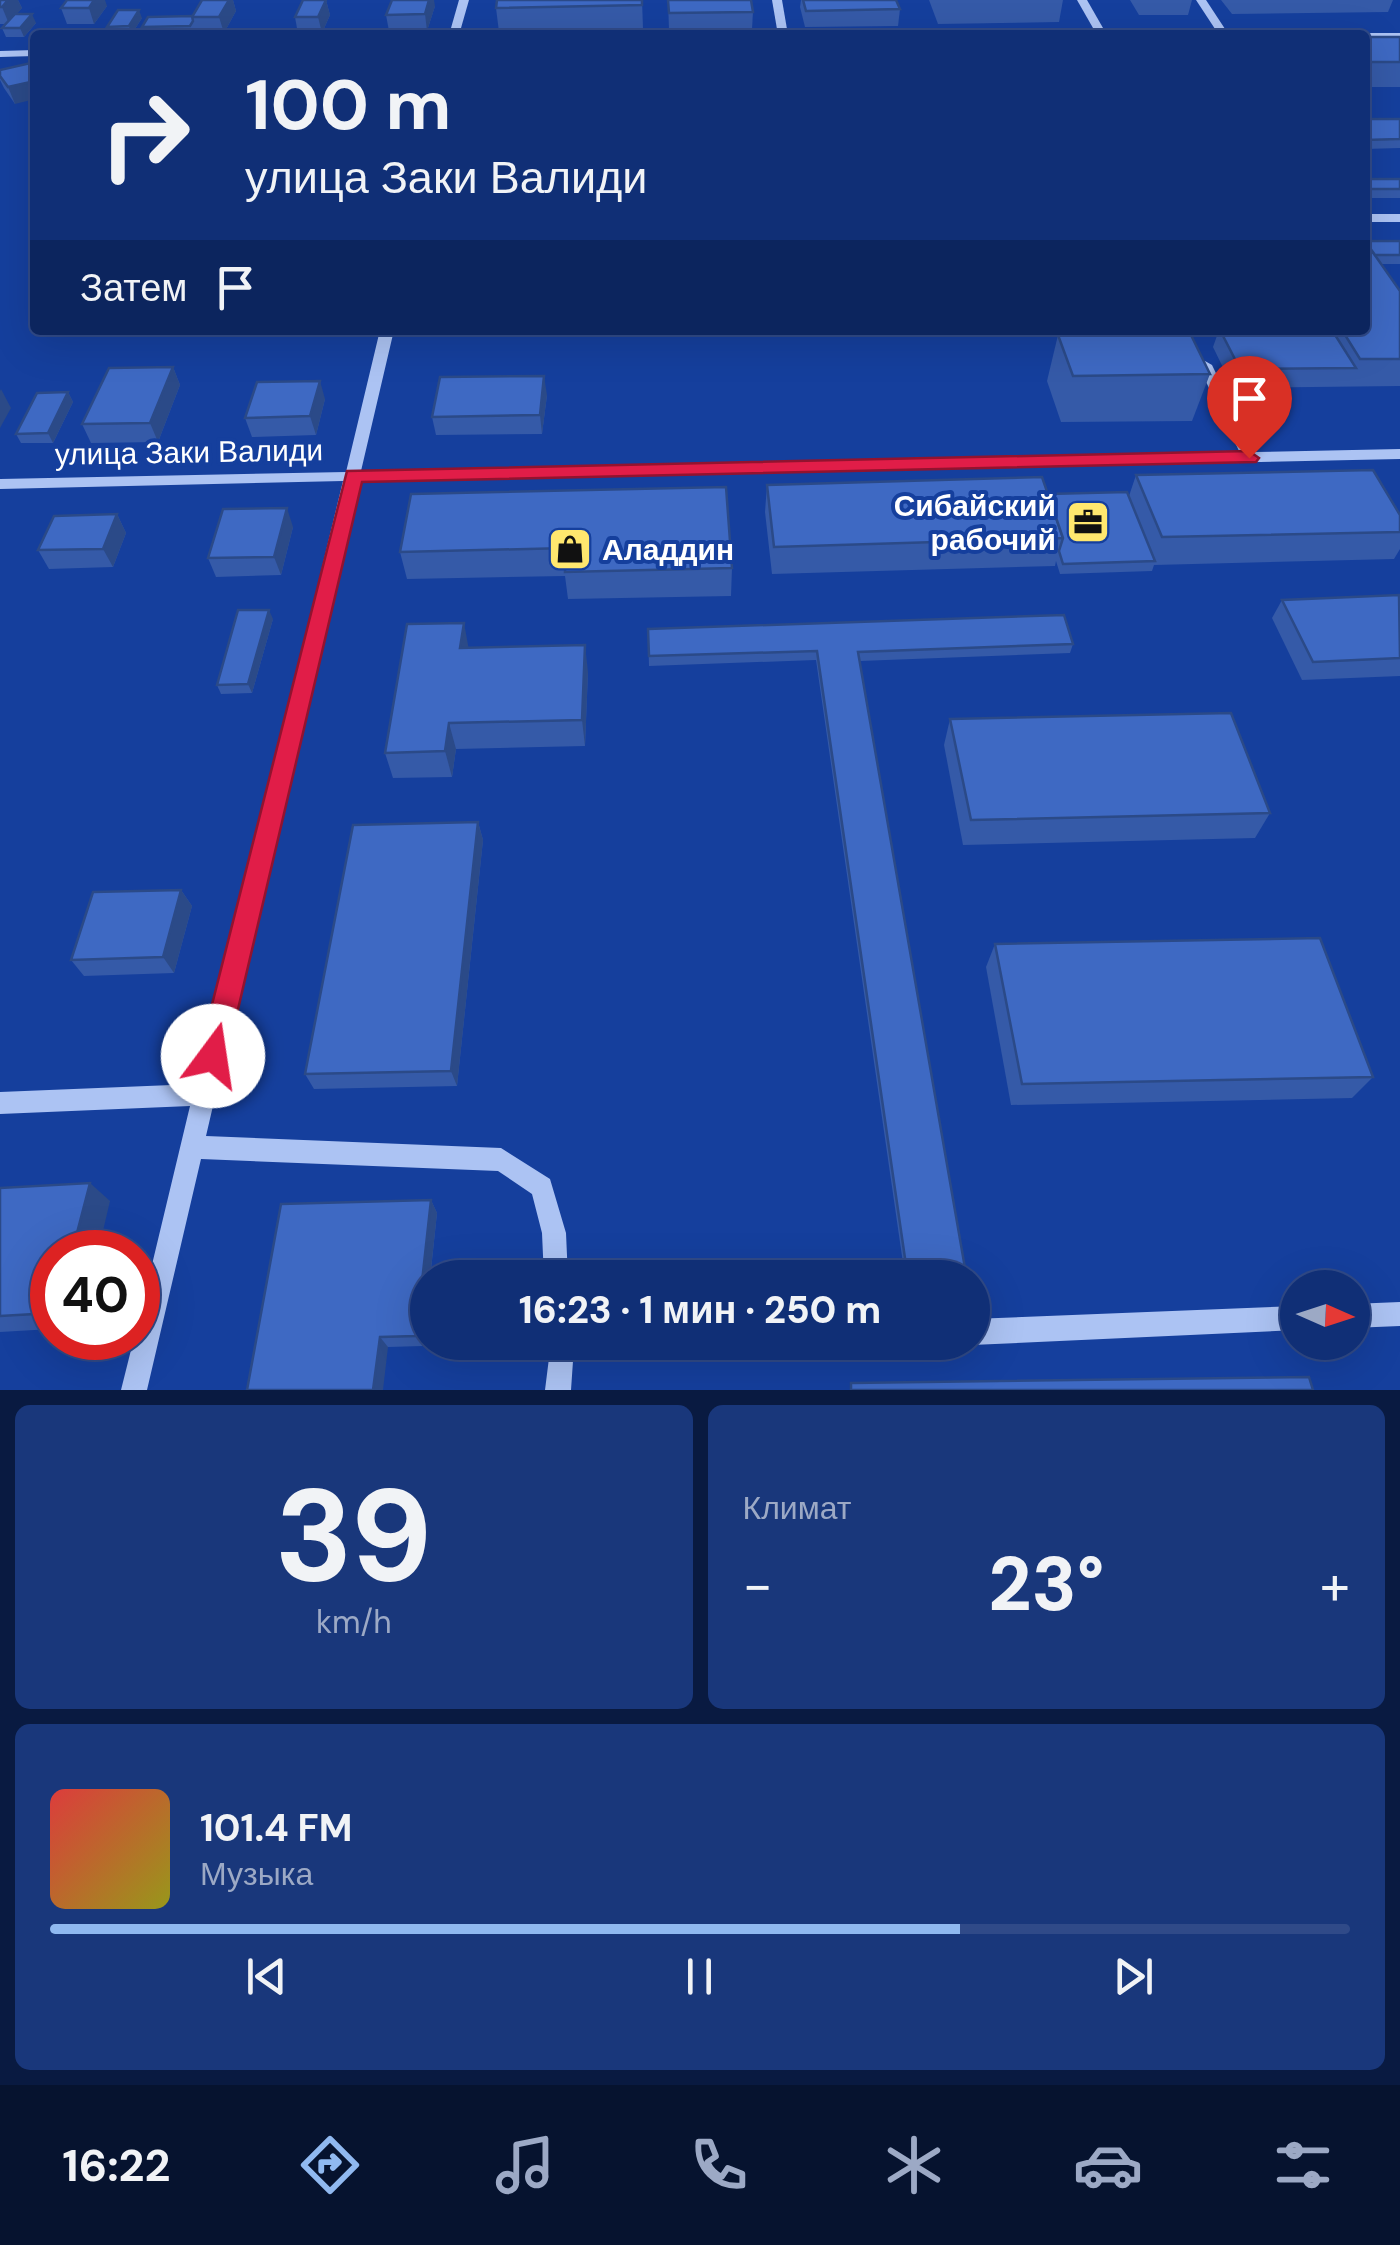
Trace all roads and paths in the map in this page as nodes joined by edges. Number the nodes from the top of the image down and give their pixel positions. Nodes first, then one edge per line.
1 (464, 0) edge
2 (778, 0) edge
3 (1082, 0) edge
4 (1201, 0) edge
5 (455, 30) edge
6 (782, 30) edge
7 (1099, 30) edge
8 (1221, 30) edge
9 (1370, 36) edge
10 (1400, 36) edge
11 (30, 53) edge
12 (0, 54) edge
13 (1370, 218) edge
14 (1400, 218) edge
15 (386, 335) edge
16 (1205, 365) edge
17 (1400, 454) edge
18 (1249, 458) junction
19 (354, 476) junction
20 (0, 484) edge
21 (204, 1095) junction
22 (0, 1102) edge
23 (191, 1148) junction
24 (555, 1260) edge
25 (1400, 1314) edge
26 (1370, 1315) edge
27 (1280, 1319) edge
28 (990, 1331) edge
29 (559, 1360) edge
30 (134, 1390) edge
31 (558, 1390) edge

1 - 5 street
2 - 6 street
3 - 7 street
4 - 8 street
9 - 10 street
11 - 12 street
13 - 14 street
15 - 19 street
16 - 18 street
17 - 18 street, улица Заки Валиди
18 - 19 street, улица Заки Валиди
19 - 20 street, улица Заки Валиди
19 - 21 street
21 - 22 street
21 - 23 street
23 - 24 street
23 - 30 street
25 - 26 street
27 - 28 street
29 - 31 street

